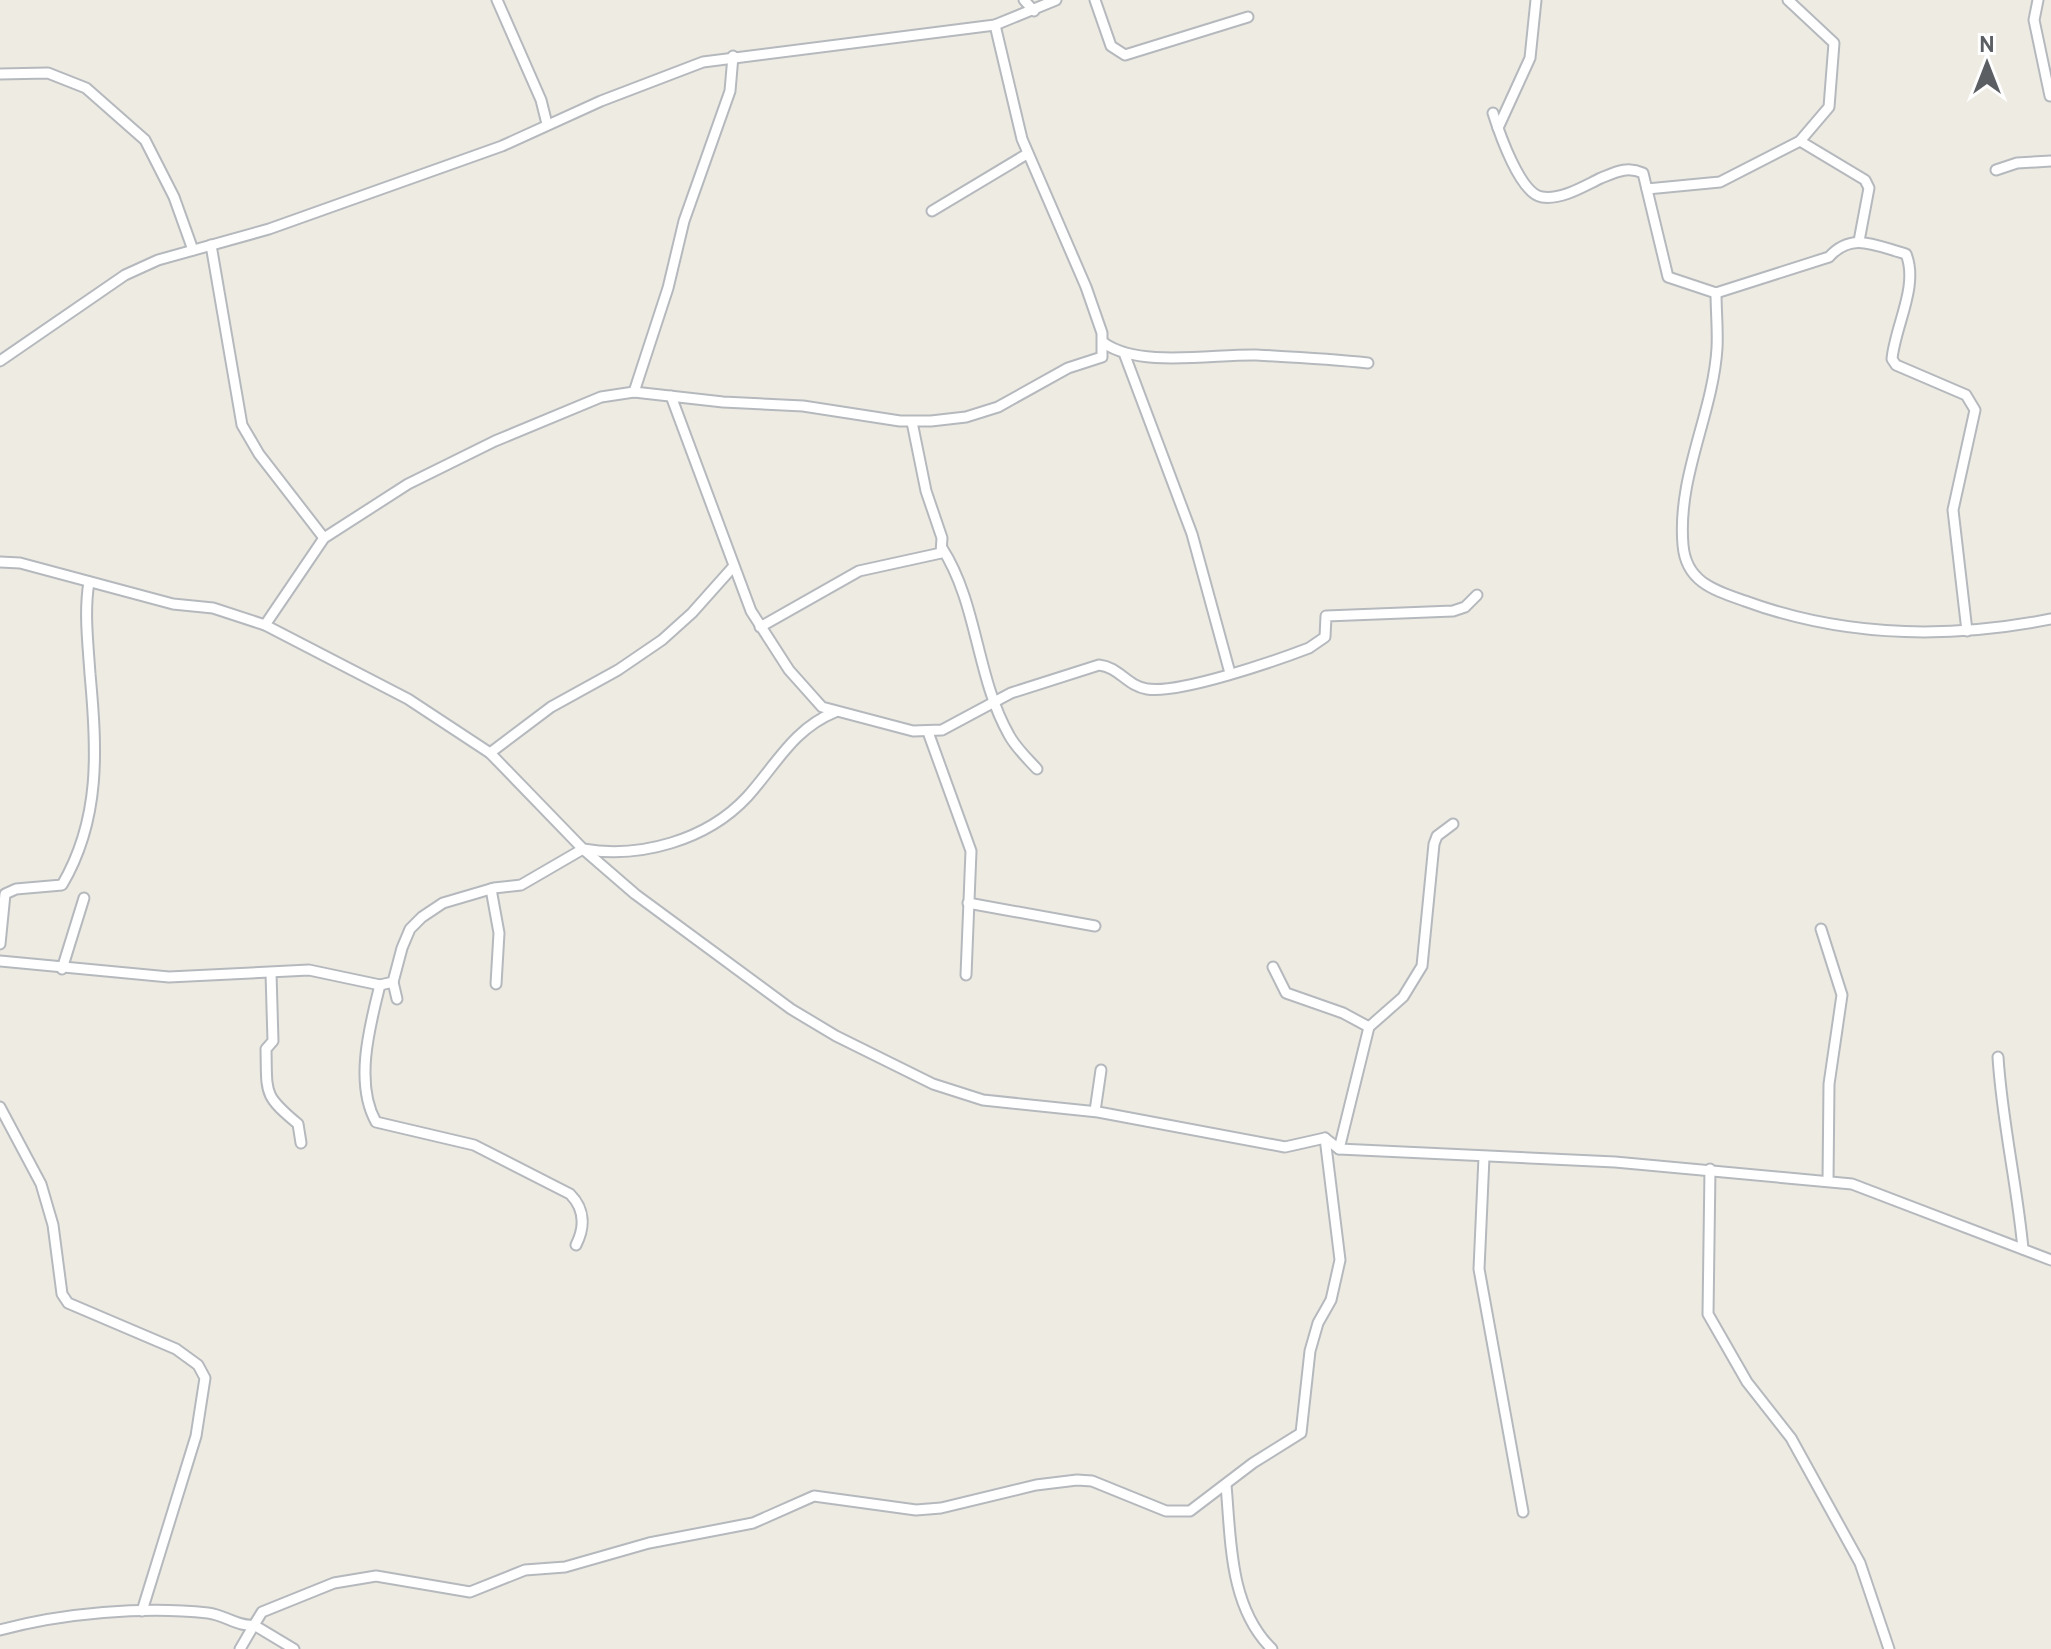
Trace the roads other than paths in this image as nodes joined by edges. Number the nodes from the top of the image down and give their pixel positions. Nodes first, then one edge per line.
1 (497, 0) edge
2 (1024, 0) edge
3 (1056, 0) edge
4 (1095, 0) edge
5 (1536, 0) edge
6 (1788, 0) edge
7 (2038, 0) edge
8 (1034, 11) junction
9 (1248, 17) dead end
10 (995, 25) junction
11 (733, 56) junction
12 (0, 74) edge
13 (2050, 96) edge
14 (1493, 113) dead end
15 (547, 124) junction
16 (1498, 128) junction
17 (1800, 141) junction
18 (1027, 154) junction
19 (2051, 161) edge
20 (1996, 170) dead end
21 (1647, 189) junction
22 (932, 211) dead end
23 (1859, 241) junction
24 (211, 245) junction
25 (193, 250) junction
26 (1716, 293) junction
27 (1104, 343) junction
28 (1124, 353) junction
29 (0, 361) edge
30 (1368, 363) dead end
31 (634, 392) junction
32 (671, 396) junction
33 (912, 422) junction
34 (324, 538) junction
35 (942, 548) junction
36 (0, 562) edge
37 (733, 567) junction
38 (89, 582) junction
39 (1477, 595) dead end
40 (2051, 619) edge
41 (265, 625) junction
42 (760, 627) junction
43 (1967, 631) junction
44 (1230, 673) junction
45 (993, 701) junction
46 (835, 712) junction
47 (928, 732) junction
48 (490, 753) junction
49 (1037, 769) dead end
50 (1453, 824) dead end
51 (583, 849) junction
52 (491, 889) junction
53 (84, 898) dead end
54 (968, 903) junction
55 (1095, 926) dead end
56 (1821, 929) dead end
57 (0, 944) edge
58 (0, 961) edge
59 (1273, 967) dead end
60 (62, 969) junction
61 (271, 973) junction
62 (966, 975) dead end
63 (393, 982) junction
64 (496, 984) dead end
65 (380, 985) junction
66 (397, 999) dead end
67 (1369, 1027) junction
68 (1998, 1057) dead end
69 (1101, 1070) dead end
70 (0, 1107) edge
71 (1095, 1111) junction
72 (1325, 1138) junction
73 (301, 1143) dead end
74 (1339, 1149) junction
75 (1484, 1157) junction
76 (1710, 1169) junction
77 (1828, 1181) junction
78 (576, 1245) dead end
79 (2023, 1249) junction
80 (2051, 1260) edge
81 (1226, 1485) junction
82 (1523, 1512) dead end
83 (142, 1611) junction
84 (254, 1625) junction
85 (0, 1630) edge
86 (240, 1649) edge
87 (294, 1649) edge
88 (1272, 1649) edge
89 (1889, 1649) edge

1 - 15 street
2 - 8 street
3 - 8 street
4 - 9 street
5 - 16 street
6 - 17 street
7 - 13 street
8 - 10 street
10 - 11 street
10 - 18 street
11 - 15 street
11 - 31 street
12 - 25 street
14 - 16 street
15 - 24 street
16 - 21 street
17 - 21 street
17 - 23 street
18 - 22 street
18 - 27 street
19 - 20 street
21 - 26 street
23 - 26 street
23 - 43 street
24 - 25 street
24 - 34 street
25 - 29 street
26 - 43 street
27 - 28 street
27 - 33 street
28 - 30 street
28 - 44 street
31 - 32 street
31 - 34 street
32 - 33 street
32 - 37 street
33 - 35 street
34 - 41 street
35 - 42 street
35 - 45 street
36 - 38 street
37 - 42 street
37 - 48 street
38 - 41 street
38 - 57 street
39 - 44 street
40 - 43 street
41 - 48 street
42 - 46 street
44 - 45 street
45 - 47 street
45 - 49 street
46 - 47 street
46 - 51 street
47 - 54 street
48 - 51 street
50 - 67 street
51 - 52 street
51 - 71 street
52 - 63 street
52 - 64 street
53 - 60 street
54 - 55 street
54 - 62 street
56 - 77 street
58 - 60 street
59 - 67 street
60 - 61 street
61 - 65 street
61 - 73 street
63 - 65 street
63 - 66 street
65 - 78 street
67 - 74 street
68 - 79 street
69 - 71 street
70 - 83 street
71 - 72 street
72 - 74 street
72 - 81 street
74 - 75 street
75 - 76 street
75 - 82 street
76 - 77 street
76 - 89 street
77 - 79 street
79 - 80 street
81 - 84 street
81 - 88 street
83 - 84 street
83 - 85 street
84 - 86 street
84 - 87 street

